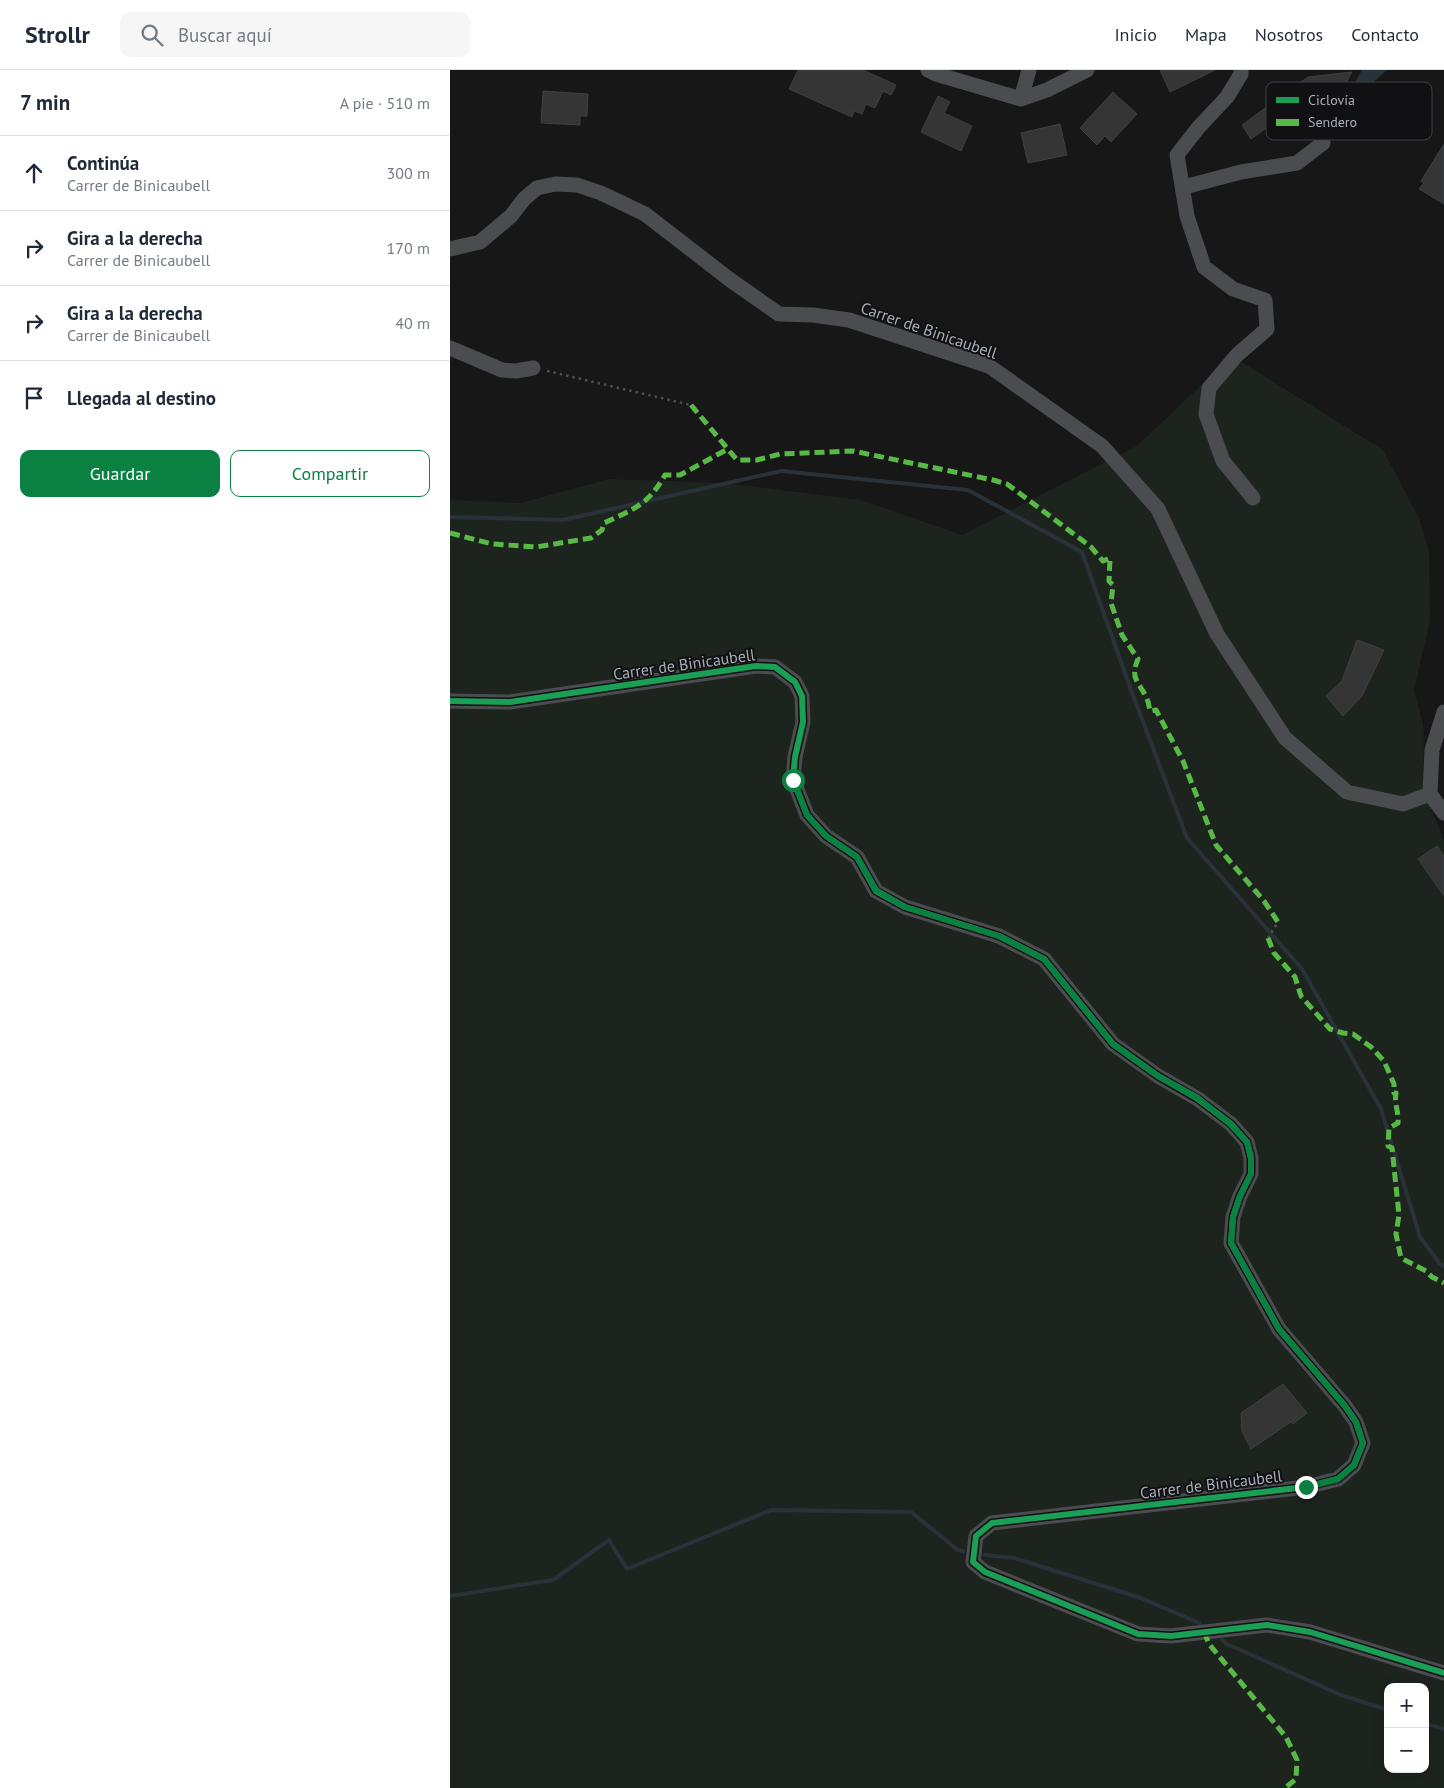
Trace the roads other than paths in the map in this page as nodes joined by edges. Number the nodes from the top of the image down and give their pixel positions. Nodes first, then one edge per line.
1 (928, 70) edge
2 (1029, 70) edge
3 (1087, 70) edge
4 (1242, 70) edge
5 (1021, 99) junction
6 (1323, 143) dead end
7 (1184, 187) junction
8 (450, 249) edge
9 (450, 348) edge
10 (533, 368) road end
11 (1253, 498) dead end
12 (450, 701) edge
13 (1444, 712) edge
14 (1430, 794) junction
15 (1444, 813) edge
16 (1444, 1673) edge

1 - 5 street
2 - 5 street
3 - 5 street
4 - 7 street
6 - 7 street
7 - 11 street
8 - 14 street, Carrer de Binicaubell
9 - 10 street
12 - 16 street, Carrer de Binicaubell
13 - 14 street
14 - 15 street

